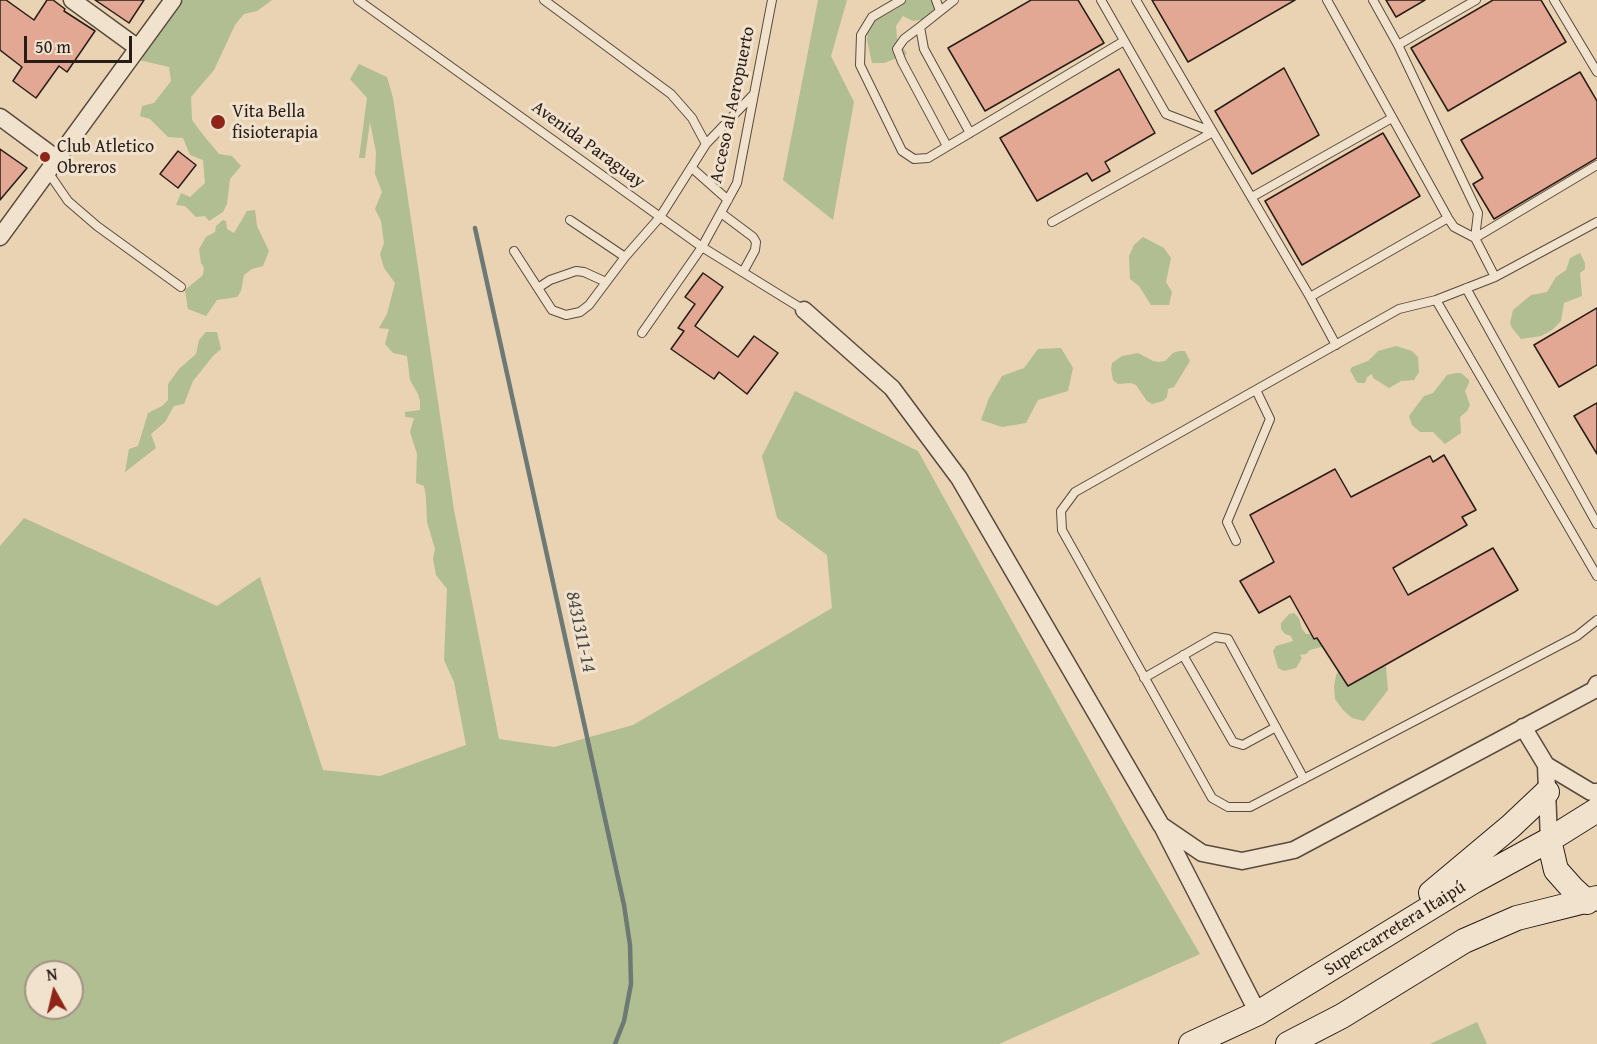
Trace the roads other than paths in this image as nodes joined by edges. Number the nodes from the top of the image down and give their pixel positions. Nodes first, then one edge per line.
1 (72, 0) edge
2 (173, 0) edge
3 (358, 0) edge
4 (544, 0) edge
5 (772, 0) edge
6 (901, 0) edge
7 (936, 0) edge
8 (954, 0) edge
9 (1101, 0) edge
10 (1136, 0) edge
11 (1327, 0) edge
12 (1373, 0) edge
13 (1476, 0) edge
14 (1554, 0) edge
15 (940, 11) junction
16 (920, 27) junction
17 (1124, 41) junction
18 (1398, 45) junction
19 (138, 48) junction
20 (1597, 72) edge
21 (754, 94) junction
22 (0, 117) edge
23 (1392, 118) junction
24 (1213, 132) junction
25 (970, 133) junction
26 (706, 144) junction
27 (947, 147) junction
28 (52, 165) junction
29 (1597, 165) edge
30 (692, 168) junction
31 (1252, 197) junction
32 (728, 200) junction
33 (721, 213) junction
34 (660, 216) junction
35 (1448, 218) junction
36 (570, 220) dead end
37 (1052, 222) dead end
38 (1597, 222) edge
39 (0, 237) edge
40 (1475, 238) junction
41 (702, 246) junction
42 (514, 251) dead end
43 (625, 257) junction
44 (743, 272) junction
45 (1495, 277) junction
46 (606, 282) junction
47 (181, 287) dead end
48 (538, 288) junction
49 (1466, 288) junction
50 (1310, 297) junction
51 (1436, 300) junction
52 (804, 310) joint
53 (642, 333) dead end
54 (1336, 345) junction
55 (1256, 390) junction
56 (1597, 524) edge
57 (1236, 541) dead end
58 (1597, 576) edge
59 (1597, 620) edge
60 (1183, 655) junction
61 (1144, 678) junction
62 (1597, 684) edge
63 (1276, 727) junction
64 (1522, 727) junction
65 (1546, 765) junction
66 (1304, 779) junction
67 (1547, 792) junction
68 (1597, 792) edge
69 (1597, 810) edge
70 (1161, 825) junction
71 (1549, 840) junction
72 (1592, 900) edge
73 (1342, 963) junction
74 (1258, 1013) junction
75 (1191, 1044) edge
76 (1288, 1044) edge

1 - 19 street
2 - 19 street
3 - 34 lane, Avenida Paraguay
4 - 26 lane
5 - 21 lane, Acceso al Aeropuerto
6 - 27 lane
7 - 15 lane
8 - 15 lane
9 - 17 lane
10 - 24 lane
11 - 23 lane
12 - 18 lane
13 - 18 lane
14 - 20 lane
15 - 16 lane
16 - 25 lane
16 - 27 lane
17 - 24 lane
17 - 25 lane
18 - 40 lane
19 - 28 street
21 - 26 lane
21 - 32 lane, Acceso al Aeropuerto
22 - 28 street
23 - 31 lane
23 - 35 lane
24 - 31 lane
24 - 37 lane
25 - 27 lane
26 - 30 lane
28 - 39 street
28 - 47 lane
29 - 40 lane
30 - 32 lane
30 - 34 lane
31 - 50 lane
32 - 33 lane, Acceso al Aeropuerto
33 - 41 lane, Acceso al Aeropuerto
33 - 44 lane
34 - 41 lane, Avenida Paraguay
34 - 43 lane
35 - 40 lane
35 - 50 lane
36 - 43 lane
38 - 45 lane
40 - 45 lane
41 - 44 lane, Avenida Paraguay
41 - 53 lane, Acceso al Aeropuerto
42 - 48 lane
43 - 46 lane
44 - 52 lane, Avenida Paraguay
45 - 49 lane
46 - 48 lane
46 - 48 lane
49 - 51 lane
49 - 56 lane
50 - 54 lane
51 - 54 lane
51 - 58 lane
52 - 70 street
54 - 55 lane
55 - 57 lane
55 - 61 lane
59 - 66 lane
60 - 61 lane
60 - 63 lane
60 - 63 lane
61 - 66 lane
62 - 64 street
63 - 66 lane
64 - 65 street
64 - 70 street
65 - 67 street
65 - 68 street
67 - 71 street
67 - 73 street
69 - 71 street, Supercarretera Itaipú
70 - 74 street
71 - 72 street
71 - 73 street, Supercarretera Itaipú
72 - 76 street
73 - 74 street, Supercarretera Itaipú
74 - 75 street, Supercarretera Itaipú

